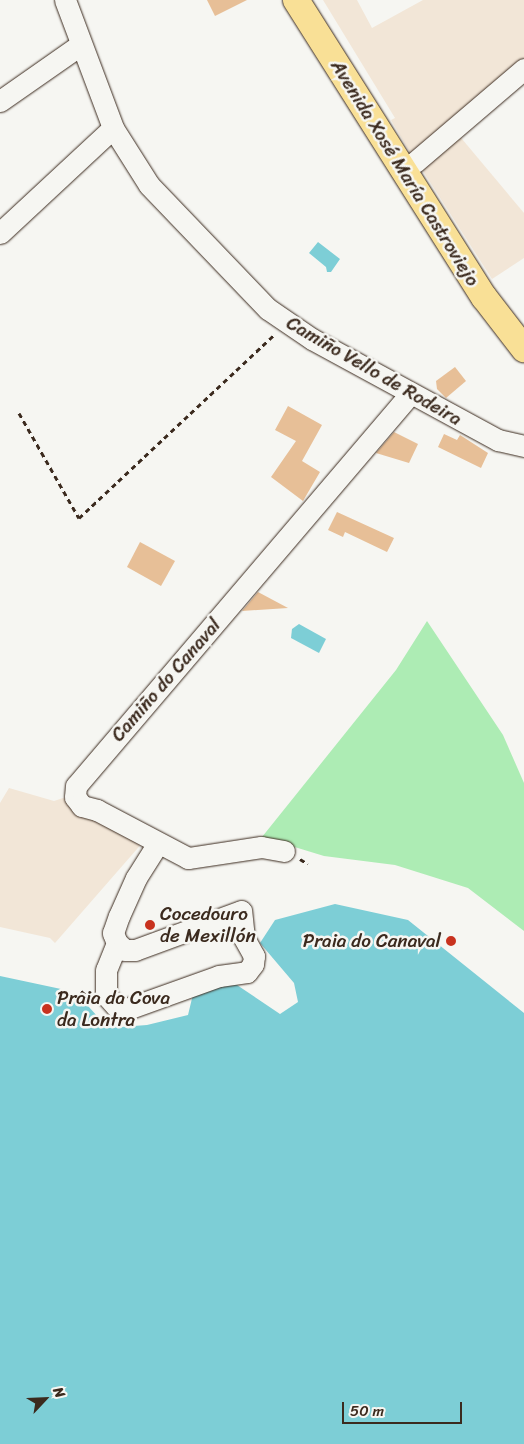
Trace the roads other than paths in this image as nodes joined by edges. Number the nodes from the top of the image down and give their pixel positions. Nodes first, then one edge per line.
1 (65, 0) edge
2 (303, 3) edge
3 (80, 45) junction
4 (524, 69) edge
5 (0, 101) edge
6 (114, 128) junction
7 (403, 153) junction
8 (0, 233) edge
9 (522, 346) edge
10 (411, 393) junction
11 (524, 446) edge
12 (158, 843) junction
13 (284, 851) dead end
14 (116, 942) junction

1 - 3 street, Camiño Vello de Rodeira
2 - 7 main road, Avenida Xosé María Castroviejo
3 - 5 street
3 - 6 street, Camiño Vello de Rodeira
4 - 7 street
6 - 8 street
6 - 10 street, Camiño Vello de Rodeira
7 - 9 main road, Avenida Xosé María Castroviejo
7 - 9 main road, Avenida Xosé María Castroviejo
10 - 11 street, Camiño Vello de Rodeira
10 - 12 street, Camiño do Canaval
12 - 13 street, Camiño do Canaval
12 - 14 street
14 - 14 street

